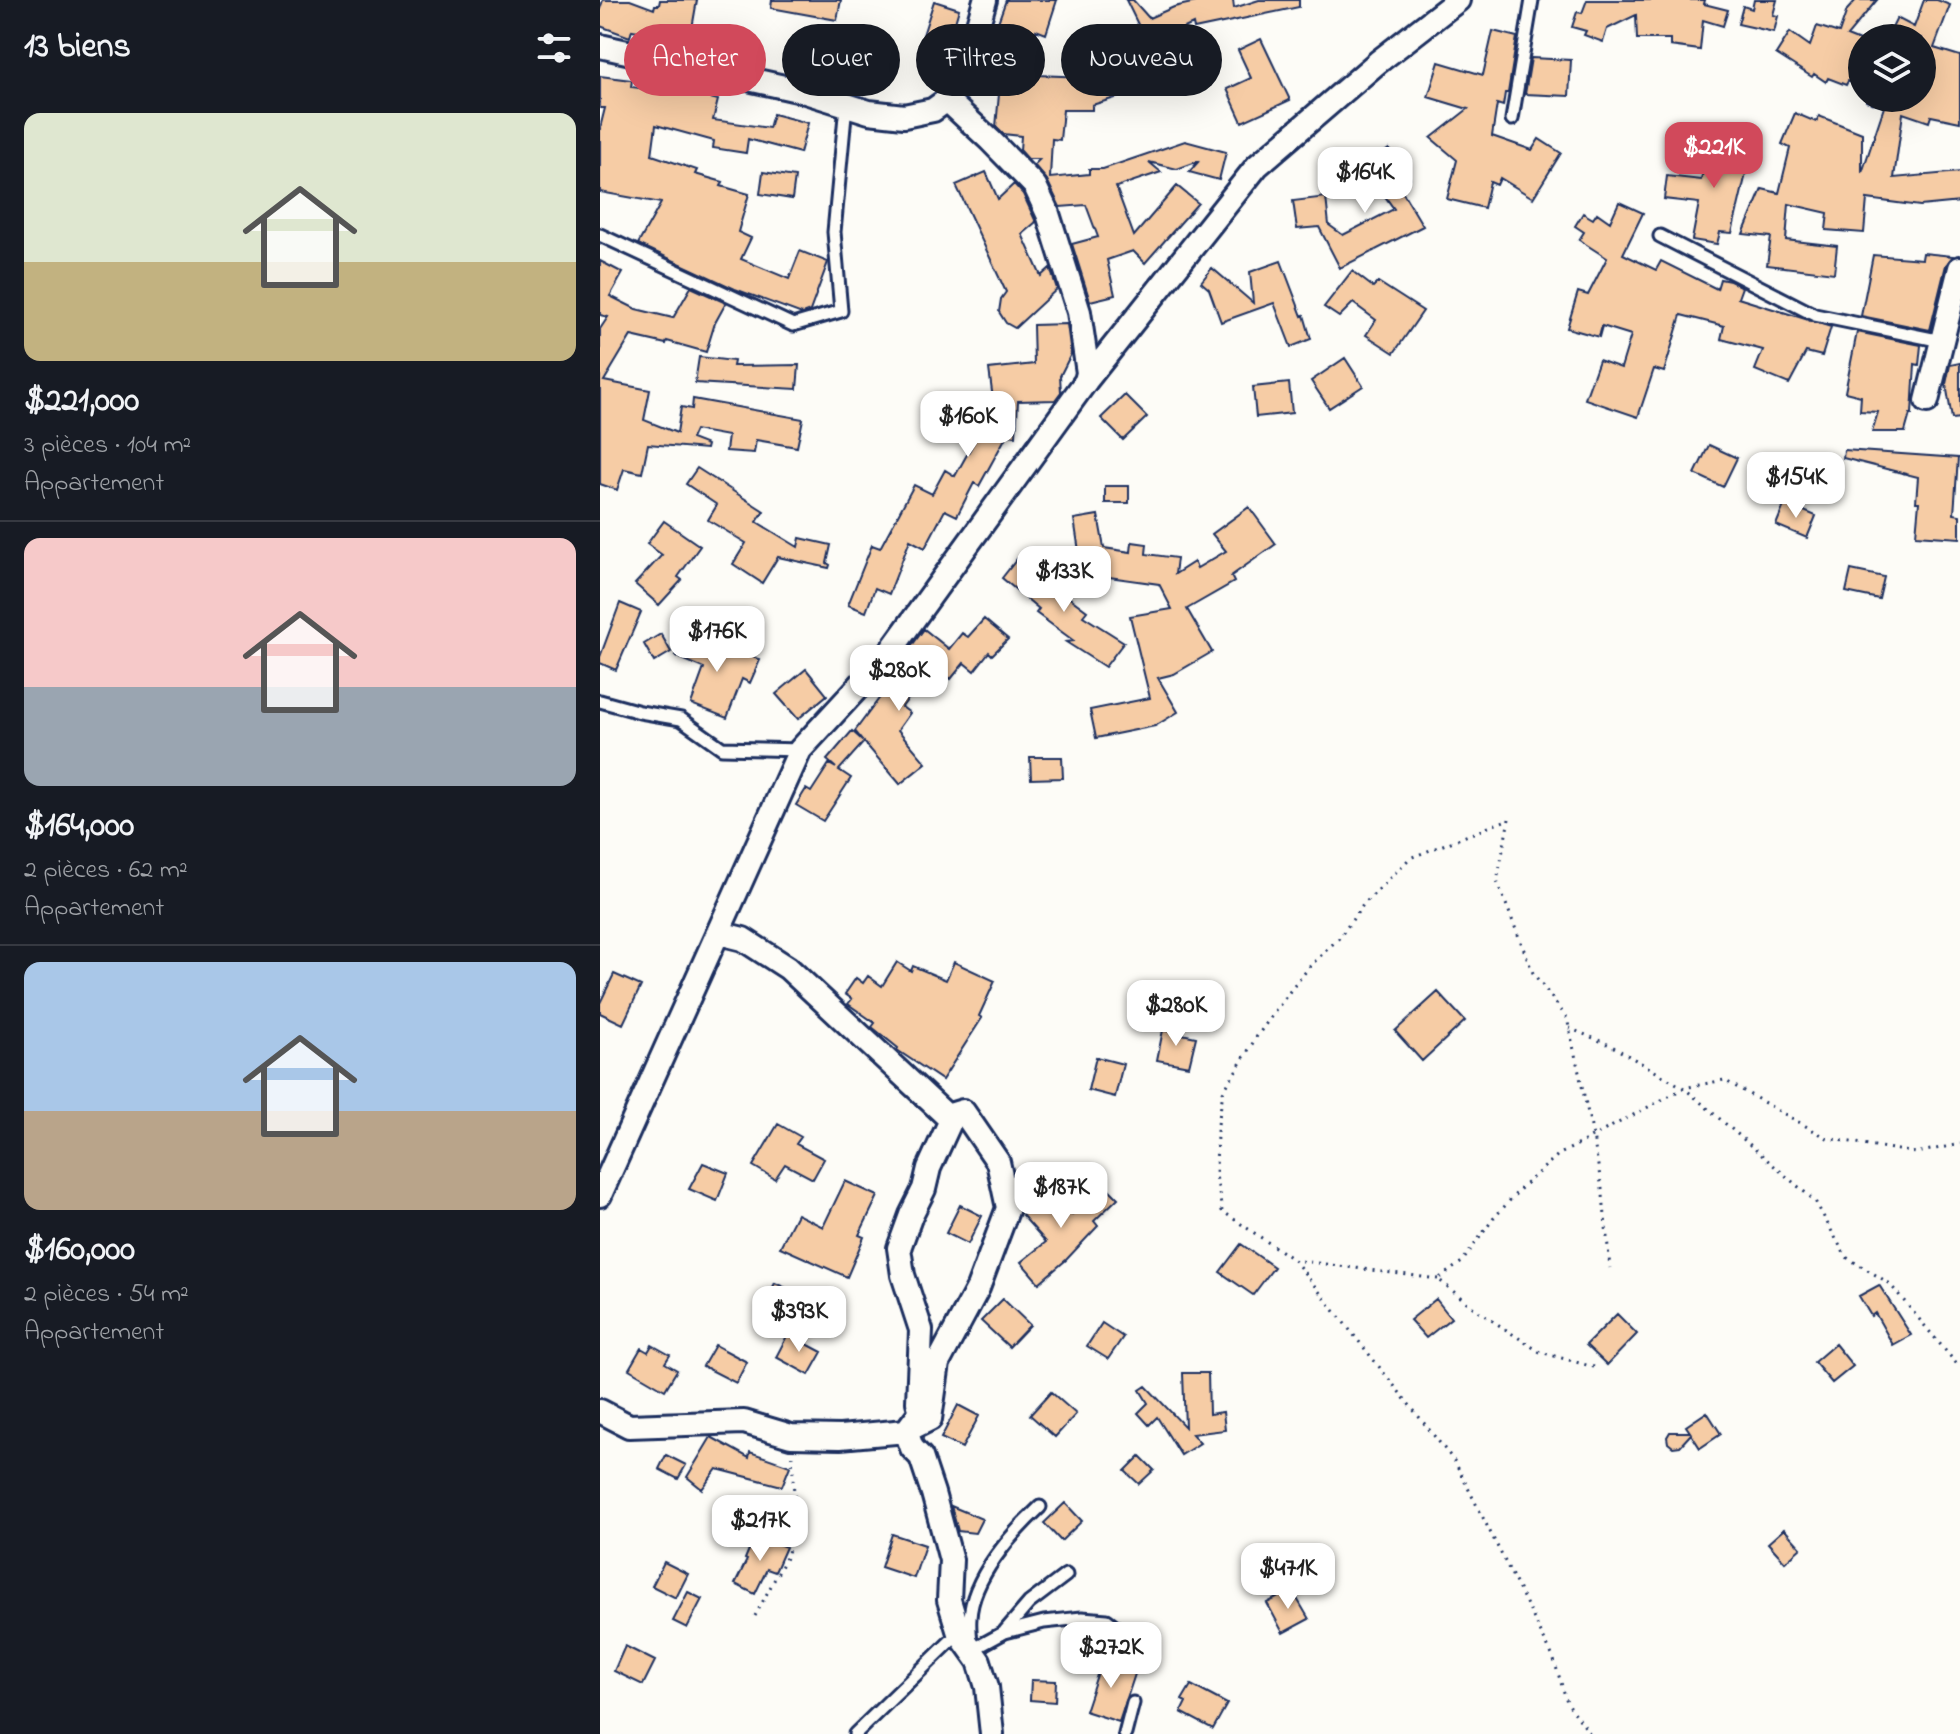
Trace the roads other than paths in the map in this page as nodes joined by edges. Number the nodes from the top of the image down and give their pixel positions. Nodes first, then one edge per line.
1 (985, 0) edge
2 (1458, 0) edge
3 (1532, 0) edge
4 (600, 46) edge
5 (947, 100) junction
6 (846, 105) junction
7 (1512, 119) dead end
8 (600, 235) edge
9 (1660, 236) dead end
10 (1960, 268) edge
11 (1942, 341) junction
12 (1086, 381) junction
13 (1927, 401) dead end
14 (600, 701) edge
15 (800, 750) junction
16 (719, 933) junction
17 (951, 1120) junction
18 (600, 1195) edge
19 (600, 1411) edge
20 (906, 1431) junction
21 (1040, 1507) dead end
22 (1066, 1575) dead end
23 (1005, 1632) junction
24 (1131, 1638) dead end
25 (966, 1641) junction
26 (1133, 1703) dead end
27 (855, 1734) edge
28 (992, 1734) edge
29 (1125, 1734) edge

1 - 5 street
2 - 12 street
3 - 7 lane
4 - 6 street
5 - 6 street
5 - 12 street
6 - 8 lane
9 - 11 lane
10 - 11 street
11 - 13 street
12 - 15 street
14 - 15 lane
15 - 16 street
16 - 17 street
16 - 18 street
17 - 20 street
17 - 20 street
19 - 20 street
20 - 25 street
21 - 25 lane
22 - 23 lane
23 - 24 lane
23 - 25 lane
25 - 27 lane
25 - 28 street
26 - 29 lane

